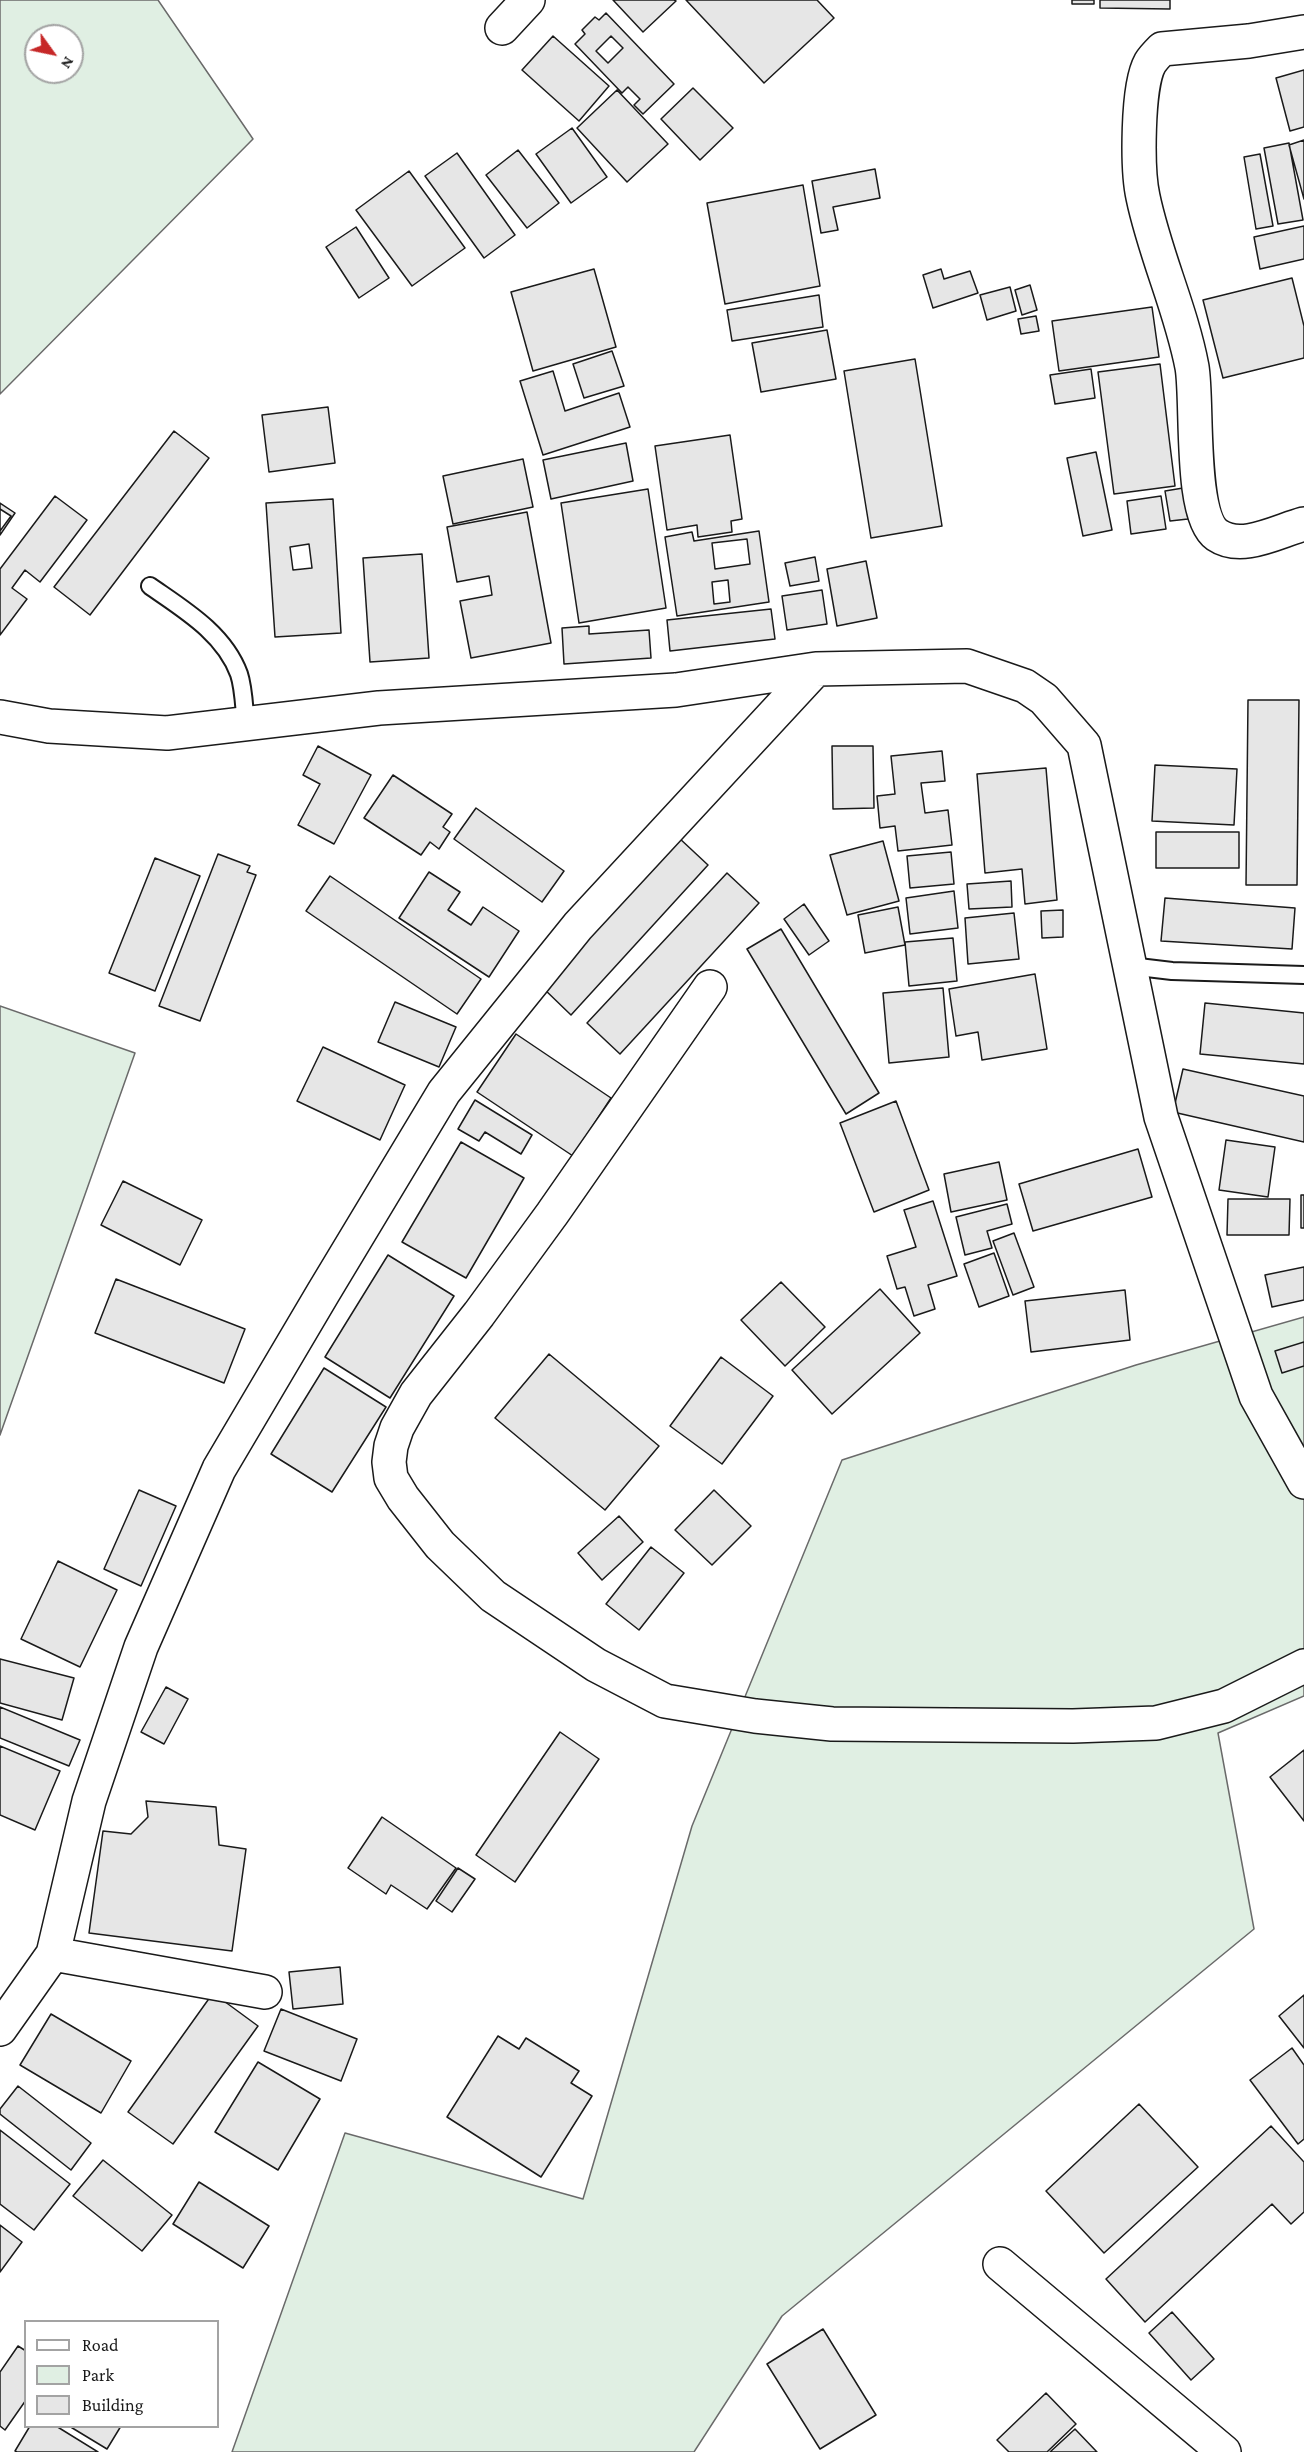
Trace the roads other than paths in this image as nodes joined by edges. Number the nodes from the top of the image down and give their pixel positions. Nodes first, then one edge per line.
1 (528, 0) edge
2 (502, 28) dead end
3 (1304, 32) edge
4 (1304, 524) edge
5 (150, 586) dead end
6 (816, 669) junction
7 (0, 717) edge
8 (246, 725) junction
9 (1130, 966) junction
10 (1304, 975) edge
11 (710, 987) dead end
12 (1304, 1482) edge
13 (1304, 1666) edge
14 (53, 1954) junction
15 (265, 1992) dead end
16 (0, 2029) edge
17 (1000, 2264) dead end
18 (1224, 2452) edge

1 - 2 street
3 - 4 street
5 - 8 lane
6 - 8 street
6 - 9 street
6 - 14 street
7 - 8 street
9 - 10 lane
9 - 12 street
11 - 13 street
14 - 15 street
14 - 16 street
17 - 18 street

